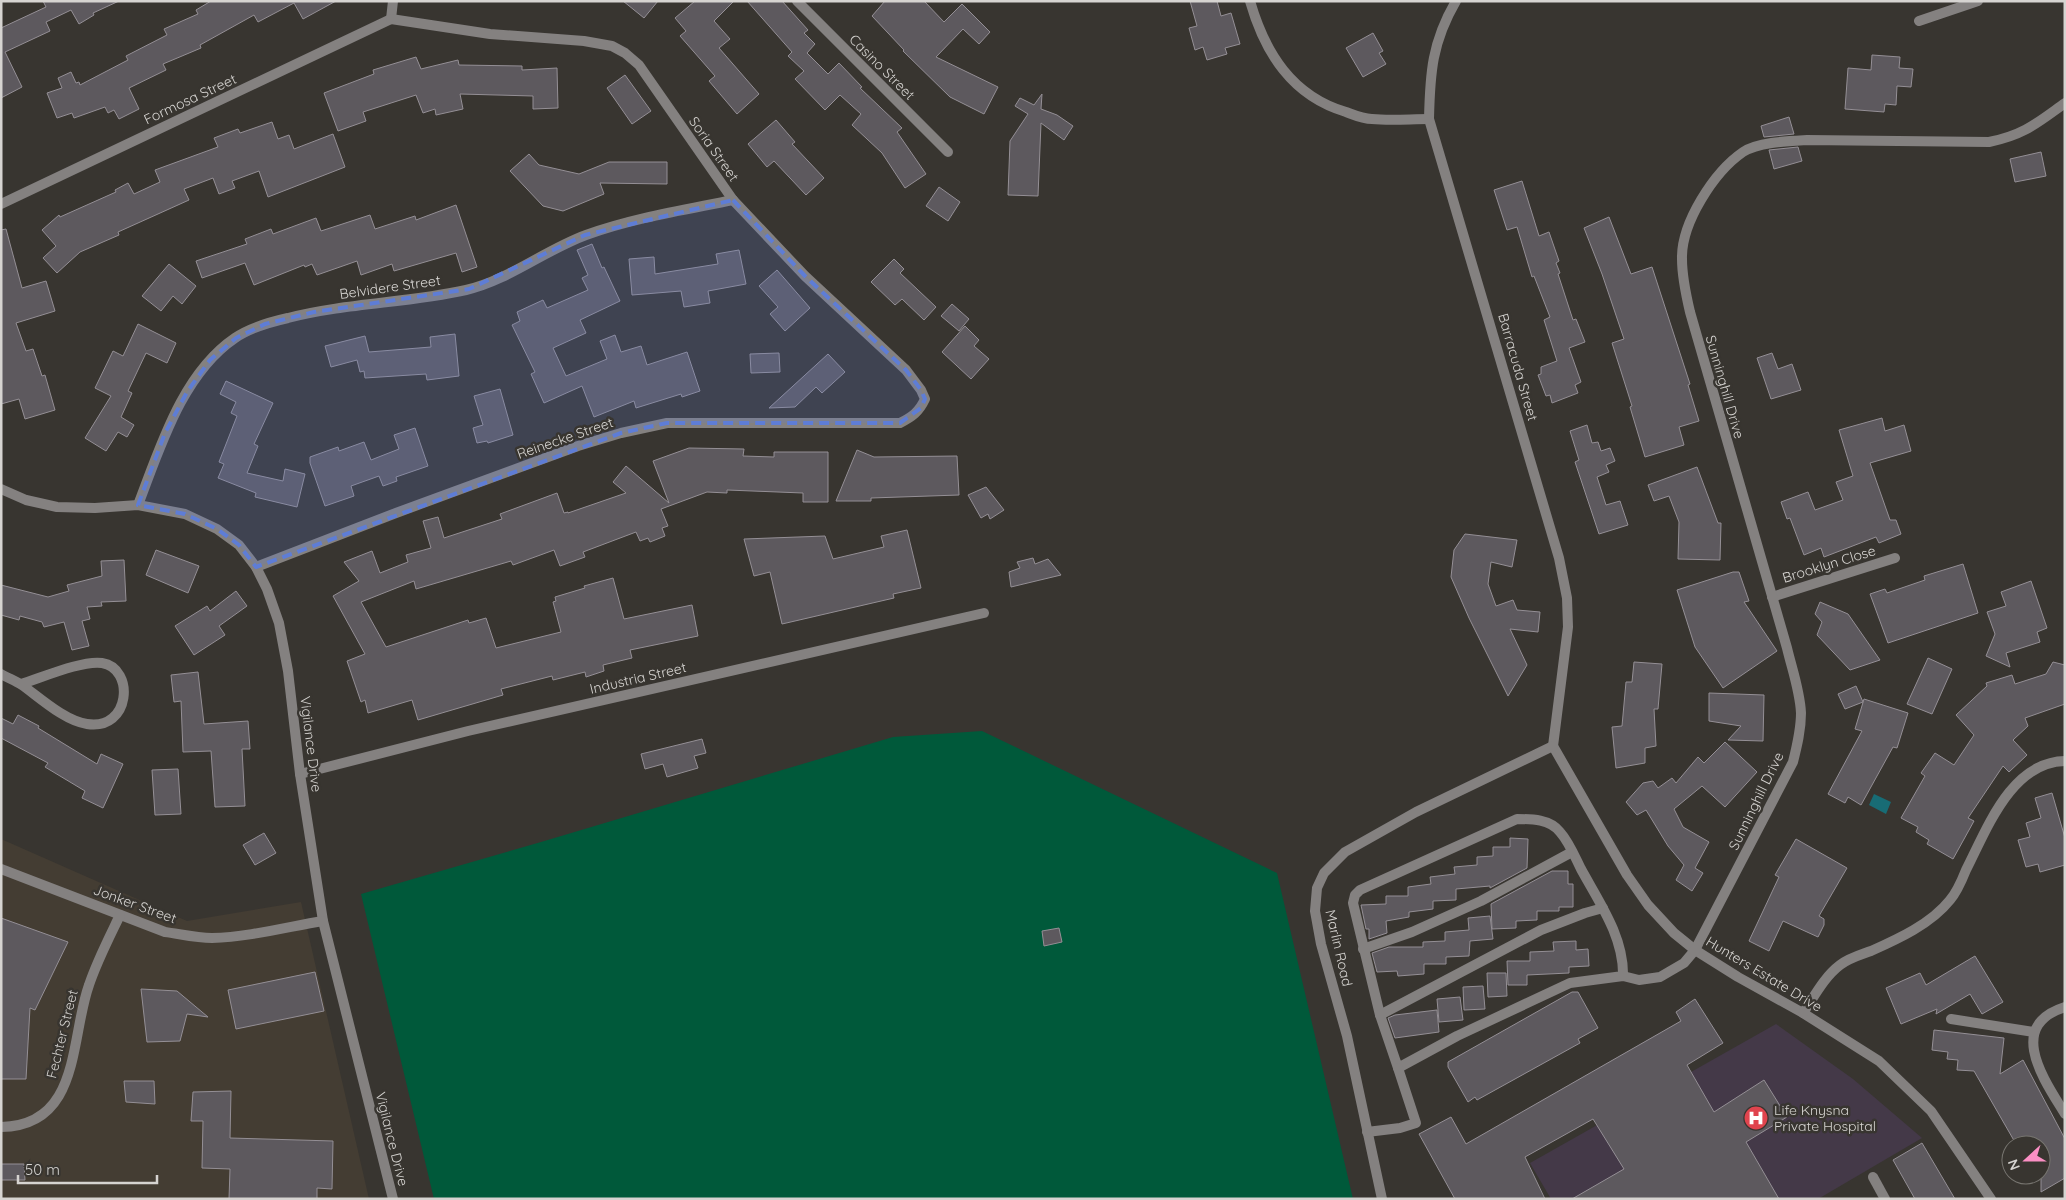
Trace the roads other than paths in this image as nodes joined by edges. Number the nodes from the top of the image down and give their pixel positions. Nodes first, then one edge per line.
1 (393, 1) edge
2 (797, 1) edge
3 (1250, 1) edge
4 (1456, 1) edge
5 (1978, 1) edge
6 (392, 19) junction
7 (1919, 21) dead end
8 (2065, 103) edge
9 (1429, 119) junction
10 (948, 152) dead end
11 (733, 200) junction
12 (1, 204) edge
13 (900, 423) joint
14 (1, 489) edge
15 (138, 505) junction
16 (1895, 558) dead end
17 (256, 567) junction
18 (1772, 597) junction
19 (984, 613) dead end
20 (1, 674) edge
21 (21, 684) junction
22 (1553, 746) junction
23 (2065, 761) edge
24 (300, 774) junction
25 (1572, 852) junction
26 (1, 869) edge
27 (1603, 908) junction
28 (120, 915) junction
29 (323, 921) junction
30 (1364, 949) junction
31 (1696, 950) junction
32 (1623, 976) junction
33 (2065, 1007) edge
34 (1380, 1014) junction
35 (1804, 1014) junction
36 (1951, 1019) dead end
37 (2034, 1032) junction
38 (1398, 1068) junction
39 (2065, 1114) edge
40 (1, 1127) edge
41 (1368, 1132) junction
42 (1873, 1177) dead end
43 (393, 1199) edge
44 (1382, 1199) edge
45 (1886, 1199) edge
46 (1991, 1199) edge

1 - 6 street
2 - 10 street, Casino Street
3 - 9 street
4 - 9 street, Barracuda Street
5 - 7 street
6 - 11 street, Soria Street
6 - 12 street, Formosa Street
8 - 18 street, Sunninghill Drive
9 - 22 street, Barracuda Street
11 - 13 street, Soria Street
11 - 15 street, Belvidere Street
13 - 17 street, Reinecke Street
14 - 15 street, Vigilance Drive
15 - 17 street, Vigilance Drive
16 - 18 street, Brooklyn Close
17 - 24 street, Vigilance Drive
18 - 31 street, Sunninghill Drive
19 - 24 street, Industria Street
20 - 21 street
21 - 21 street
22 - 31 street, Hunters Estate Drive
22 - 41 street, Marlin Road
23 - 35 street
24 - 29 street, Vigilance Drive
25 - 27 street
25 - 30 street
25 - 30 street
26 - 28 street, Jonker Street
27 - 32 street
27 - 34 street
28 - 29 street, Jonker Street
28 - 40 street, Fechter Street
29 - 43 street, Vigilance Drive
30 - 34 street
31 - 32 street, Sunninghill Drive
31 - 35 street, Hunters Estate Drive
32 - 38 street, Sunninghill Drive
33 - 37 street
34 - 38 street
35 - 46 street, Hunters Estate Drive
36 - 37 street
37 - 39 street
38 - 41 street
41 - 44 street, Marlin Road
42 - 45 street

